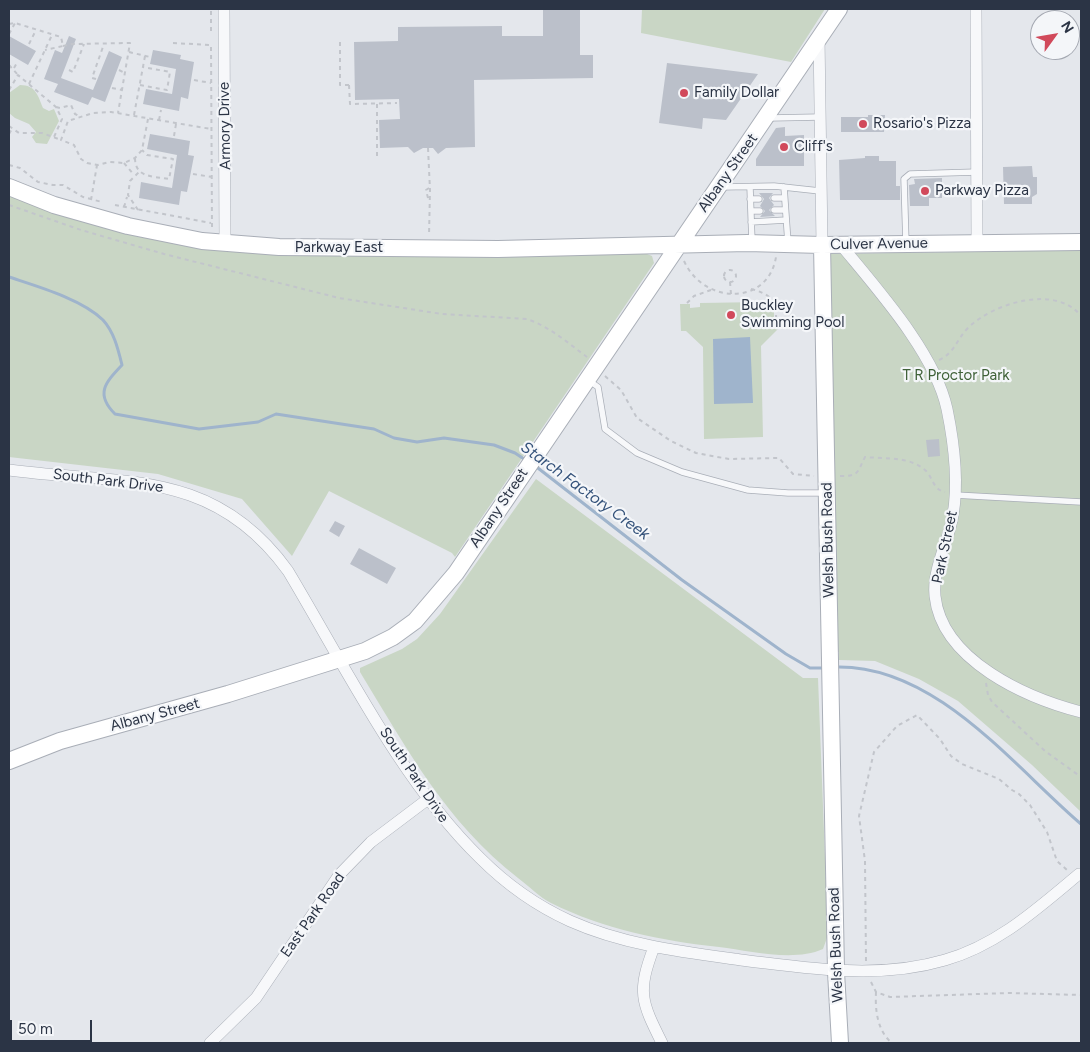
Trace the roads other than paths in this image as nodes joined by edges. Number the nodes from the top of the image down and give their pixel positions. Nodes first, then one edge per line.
1 (224, 9) edge
2 (976, 9) edge
3 (835, 12) edge
4 (820, 37) junction
5 (820, 117) junction
6 (766, 118) junction
7 (977, 172) junction
8 (750, 186) junction
9 (9, 187) edge
10 (718, 187) junction
11 (784, 187) junction
12 (820, 191) junction
13 (759, 198) dead end
14 (774, 198) dead end
15 (784, 198) junction
16 (750, 199) junction
17 (774, 210) dead end
18 (785, 210) junction
19 (751, 211) junction
20 (760, 211) dead end
21 (786, 220) junction
22 (751, 222) junction
23 (977, 242) junction
24 (1081, 242) edge
25 (225, 244) junction
26 (752, 244) junction
27 (788, 244) junction
28 (906, 244) junction
29 (822, 245) junction
30 (841, 245) junction
31 (680, 253) junction
32 (594, 377) junction
33 (9, 470) edge
34 (827, 492) junction
35 (955, 494) junction
36 (1081, 502) edge
37 (341, 659) junction
38 (1081, 712) edge
39 (9, 760) edge
40 (428, 799) junction
41 (1080, 874) road end
42 (654, 947) junction
43 (836, 972) junction
44 (210, 1043) edge
45 (662, 1043) edge
46 (840, 1043) edge

1 - 25 street, Armory Drive
2 - 7 street
3 - 4 street, Albany Street
4 - 5 street, Welsh Bush Road
4 - 6 street, Albany Street
5 - 6 lane
5 - 12 street, Welsh Bush Road
6 - 10 street, Albany Street
7 - 23 street
7 - 28 lane
8 - 10 lane
8 - 11 lane
8 - 16 lane
9 - 25 street, Parkway East
10 - 31 street, Albany Street
11 - 12 lane
11 - 15 lane
12 - 29 street, Welsh Bush Road
13 - 16 lane
14 - 15 lane
15 - 18 lane
16 - 19 lane
17 - 18 lane
18 - 21 lane
19 - 20 lane
19 - 22 lane
21 - 22 lane
21 - 27 lane
22 - 26 lane
23 - 24 street, Culver Avenue
23 - 28 street, Culver Avenue
25 - 31 street, Parkway East
26 - 27 street, Culver Avenue
26 - 31 street, Culver Avenue
27 - 29 street, Culver Avenue
28 - 30 street, Culver Avenue
29 - 30 street, Culver Avenue
29 - 34 street, Welsh Bush Road
30 - 35 street, Park Street
31 - 32 street, Albany Street
32 - 34 lane
32 - 37 street, Albany Street
33 - 37 street, South Park Drive
34 - 43 street, Welsh Bush Road
35 - 36 lane
35 - 38 street, Park Street
37 - 39 street, Albany Street
37 - 40 street, South Park Drive
40 - 42 street, South Park Drive
40 - 44 street, East Park Road
41 - 43 street, South Park Drive
42 - 43 street, South Park Drive
42 - 45 street
43 - 46 street, Welsh Bush Road

